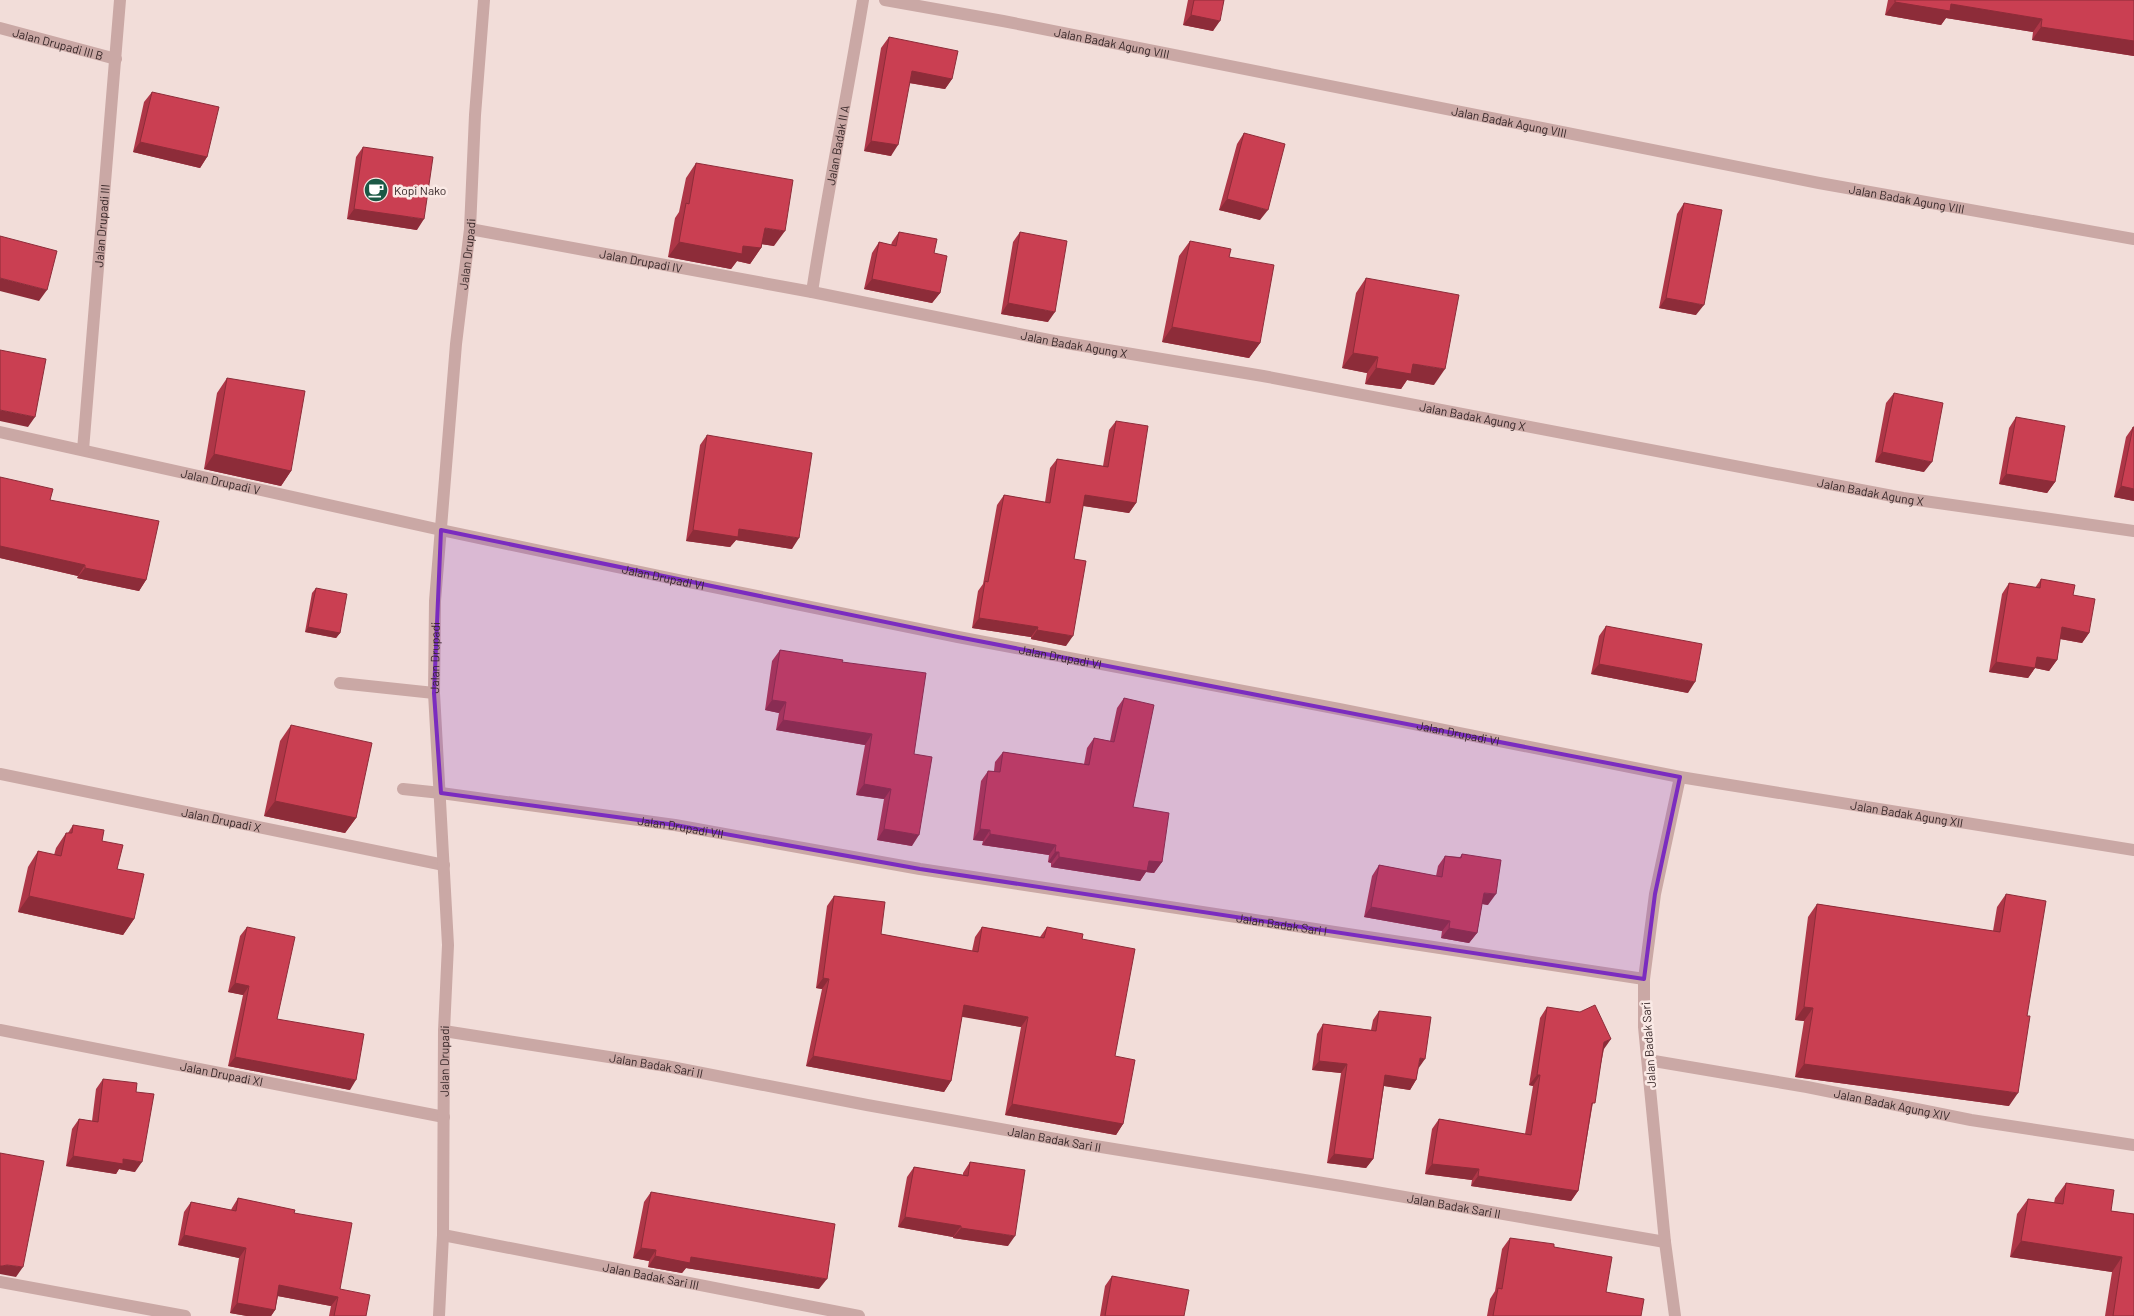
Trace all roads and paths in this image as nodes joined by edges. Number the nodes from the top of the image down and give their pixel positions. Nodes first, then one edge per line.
1 (120, 0) edge
2 (484, 0) edge
3 (863, 0) edge
4 (885, 0) edge
5 (0, 28) edge
6 (116, 59) junction
7 (470, 229) junction
8 (2134, 239) edge
9 (812, 292) junction
10 (0, 432) edge
11 (83, 450) junction
12 (441, 530) junction
13 (2134, 531) edge
14 (340, 683) dead end
15 (434, 693) junction
16 (0, 774) edge
17 (1680, 777) junction
18 (403, 789) dead end
19 (440, 793) junction
20 (2134, 850) edge
21 (444, 865) junction
22 (920, 869) joint
23 (1644, 979) junction
24 (0, 1030) edge
25 (444, 1031) junction
26 (1648, 1060) junction
27 (444, 1117) junction
28 (2134, 1145) edge
29 (443, 1236) junction
30 (1665, 1242) junction
31 (0, 1282) edge
32 (185, 1316) edge
33 (439, 1316) edge
34 (859, 1316) edge
35 (1675, 1316) edge

1 - 6 street, Jalan Drupadi III
2 - 7 street, Jalan Drupadi
3 - 9 street, Jalan Badak II A
4 - 8 street, Jalan Badak Agung VIII
5 - 6 street, Jalan Drupadi III B
6 - 11 street, Jalan Drupadi III
7 - 9 street, Jalan Drupadi IV
7 - 12 street, Jalan Drupadi
9 - 13 street, Jalan Badak Agung X
10 - 11 street, Jalan Drupadi V
11 - 12 street, Jalan Drupadi V
12 - 15 street, Jalan Drupadi
12 - 17 street, Jalan Drupadi VI
14 - 15 street
15 - 19 street, Jalan Drupadi
16 - 21 street, Jalan Drupadi X
17 - 20 street, Jalan Badak Agung XII
17 - 23 street, Jalan Badak Sari
18 - 19 street, Jalan Drupadi VII
19 - 21 street, Jalan Drupadi
19 - 22 street, Jalan Drupadi VII
21 - 25 street, Jalan Drupadi
22 - 23 street, Jalan Badak Sari I
23 - 26 street, Jalan Badak Sari
24 - 27 street, Jalan Drupadi XI
25 - 27 street, Jalan Drupadi
25 - 30 street, Jalan Badak Sari II
26 - 28 street, Jalan Badak Agung XIV
26 - 30 street, Jalan Badak Sari
27 - 29 street, Jalan Drupadi
29 - 33 street, Jalan Drupadi
29 - 34 street, Jalan Badak Sari III
30 - 35 street, Jalan Badak Sari
31 - 32 street

